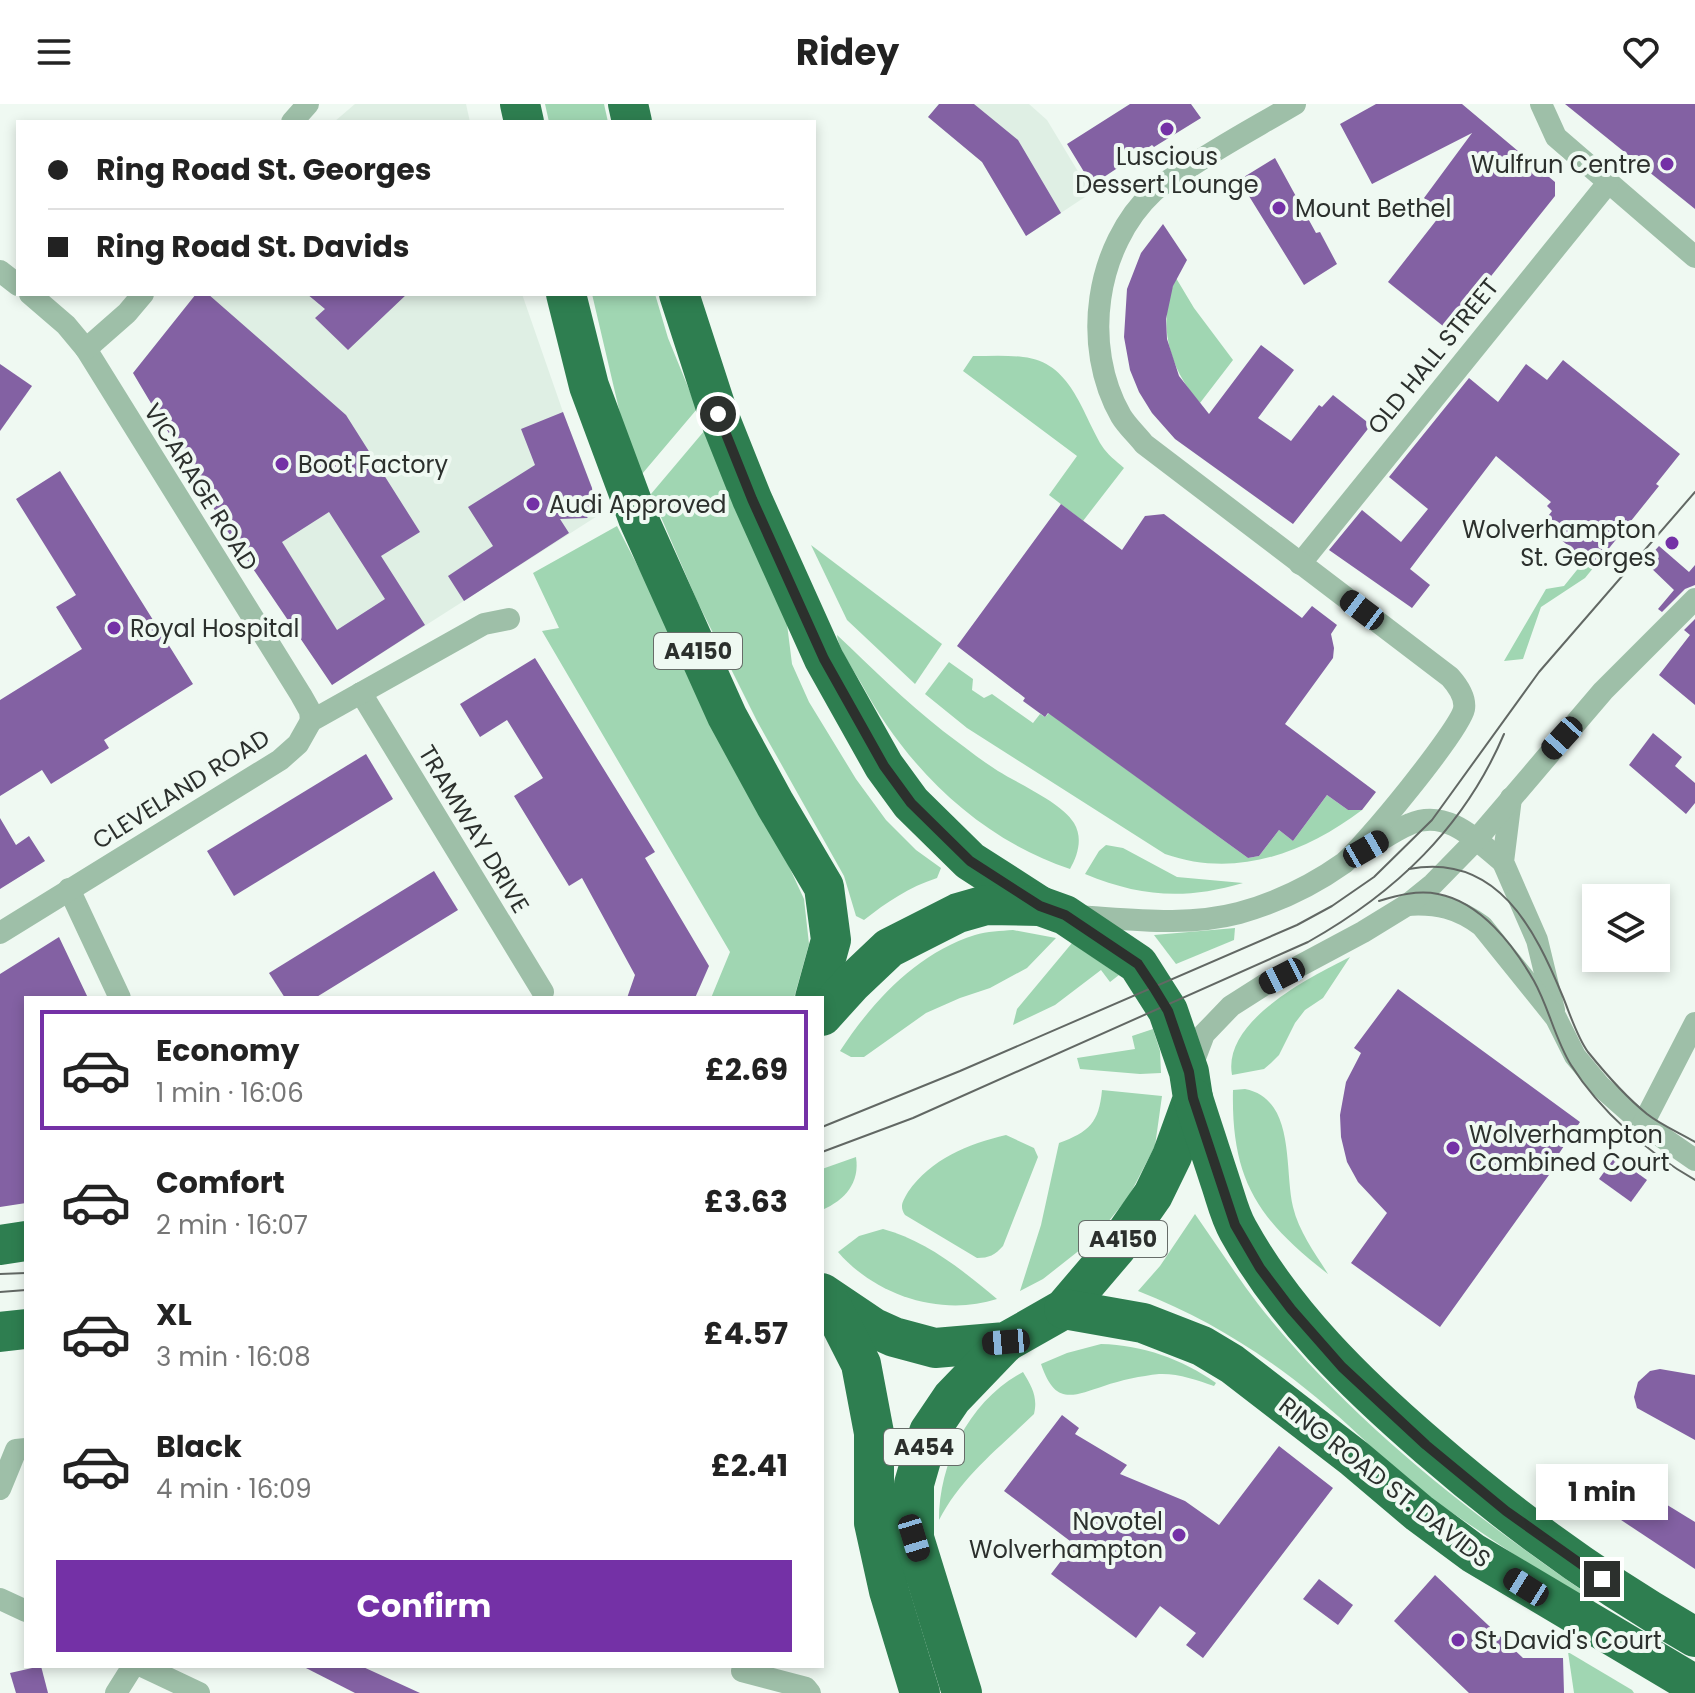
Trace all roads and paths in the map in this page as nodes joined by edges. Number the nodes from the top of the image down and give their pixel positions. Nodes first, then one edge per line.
1 (308, 104) edge
2 (1295, 104) edge
3 (1541, 104) edge
4 (294, 120) edge
5 (1608, 183) junction
6 (1695, 257) edge
7 (0, 271) edge
8 (16, 283) edge
9 (32, 296) edge
10 (141, 296) edge
11 (566, 296) edge
12 (680, 296) edge
13 (86, 349) junction
14 (1300, 564) junction
15 (1695, 599) edge
16 (509, 619) dead end
17 (361, 693) junction
18 (311, 721) junction
19 (1512, 797) junction
20 (1476, 840) junction
21 (1345, 862) junction
22 (1503, 862) junction
23 (69, 889) junction
24 (1407, 905) junction
25 (1053, 911) junction
26 (0, 933) edge
27 (543, 992) dead end
28 (119, 996) edge
29 (816, 996) edge
30 (824, 1014) edge
31 (1556, 1018) junction
32 (1695, 1023) edge
33 (1191, 1085) junction
34 (1643, 1124) junction
35 (1695, 1160) edge
36 (24, 1241) edge
37 (0, 1245) edge
38 (825, 1296) edge
39 (1064, 1309) junction
40 (24, 1329) edge
41 (0, 1332) edge
42 (1006, 1342) junction
43 (24, 1449) edge
44 (0, 1489) edge
45 (0, 1599) edge
46 (24, 1610) edge
47 (1695, 1637) edge
48 (132, 1668) edge
49 (146, 1668) edge
50 (741, 1677) edge
51 (1695, 1685) edge
52 (116, 1693) edge
53 (199, 1693) edge
54 (810, 1693) edge
55 (920, 1693) edge
56 (962, 1693) edge

1 - 4 street
2 - 14 street
3 - 5 street
5 - 6 street
5 - 14 street, OLD HALL STREET
7 - 8 street
9 - 13 street, VICARAGE ROAD
10 - 13 street
11 - 29 highway, A4150
12 - 25 highway
13 - 18 street, VICARAGE ROAD
14 - 21 street
15 - 19 street
16 - 17 street, CLEVELAND ROAD
17 - 18 street, CLEVELAND ROAD
17 - 27 street, TRAMWAY DRIVE
18 - 23 street, CLEVELAND ROAD
19 - 20 street
19 - 22 street
20 - 21 street
20 - 22 street
20 - 24 street
21 - 25 street
22 - 31 street
23 - 26 street, CLEVELAND ROAD
23 - 28 street
24 - 31 street
24 - 33 street
25 - 30 highway
25 - 33 highway
31 - 34 street
32 - 34 street
33 - 39 highway, A4150
33 - 47 highway
34 - 35 street
36 - 37 highway
38 - 42 highway, A4150
38 - 55 highway, A454
39 - 42 highway, A4150
39 - 51 highway, RING ROAD ST. DAVIDS
40 - 41 highway
42 - 56 highway, A454
43 - 44 street
45 - 46 street
48 - 52 street
49 - 53 street
50 - 54 street

